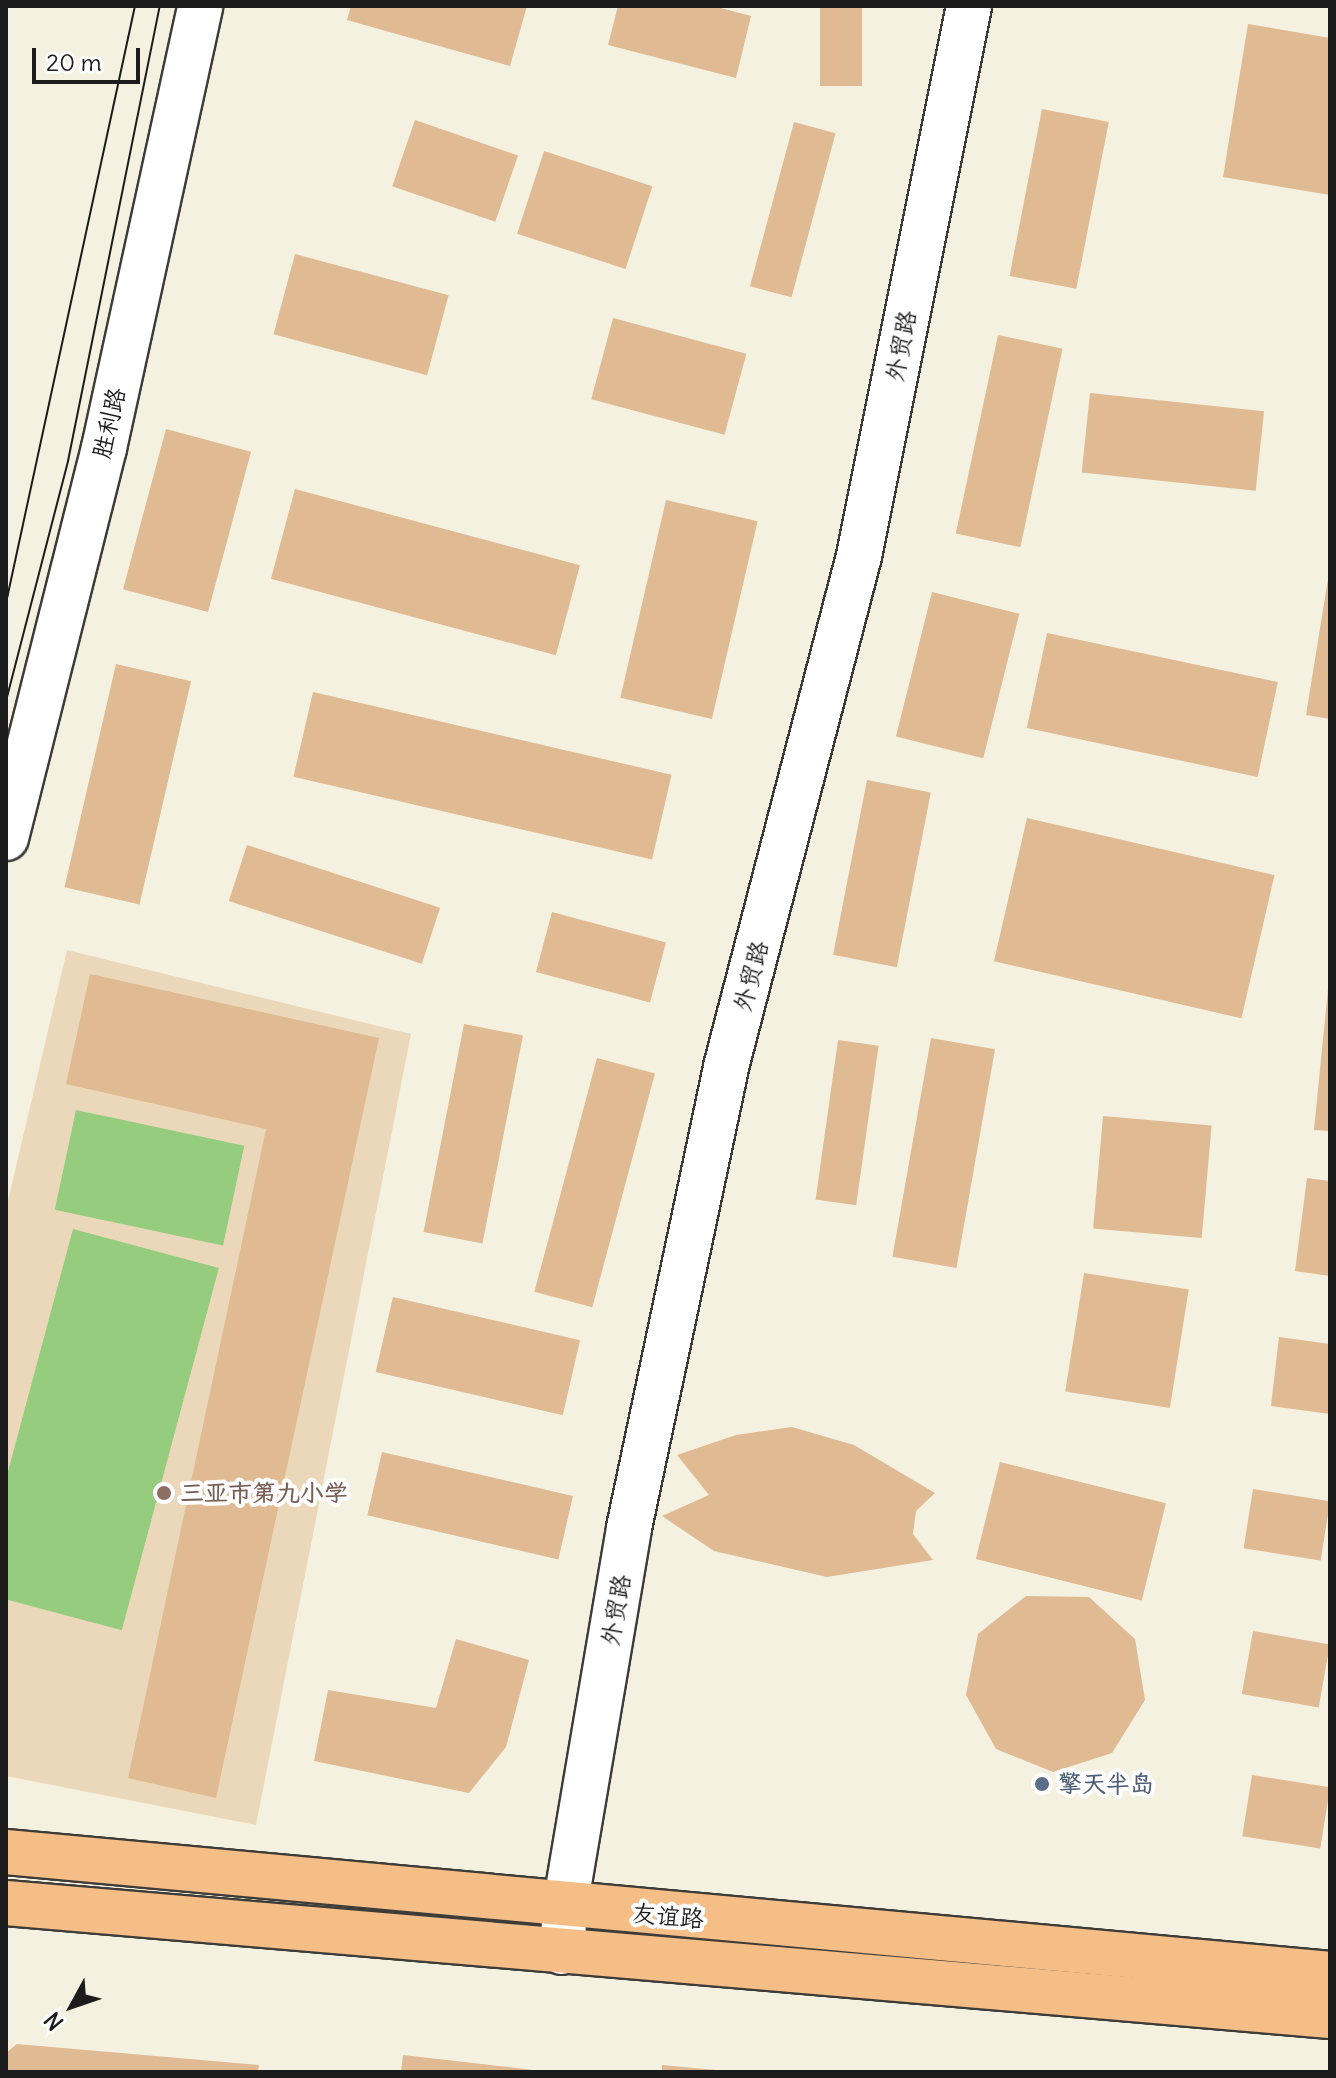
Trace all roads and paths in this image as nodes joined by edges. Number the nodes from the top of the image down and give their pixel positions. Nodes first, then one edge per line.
1 (200, 6) edge
2 (969, 6) edge
3 (6, 838) edge
4 (6, 1852) edge
5 (6, 1903) edge
6 (565, 1907) junction
7 (562, 1952) junction
8 (1330, 1974) edge
9 (1330, 2016) edge

1 - 3 street, 胜利路
2 - 6 street, 外贸路
4 - 6 main road, 友谊路
5 - 7 main road, 友谊路
6 - 7 street, 外贸路
6 - 8 main road, 友谊路
7 - 9 main road, 友谊路

